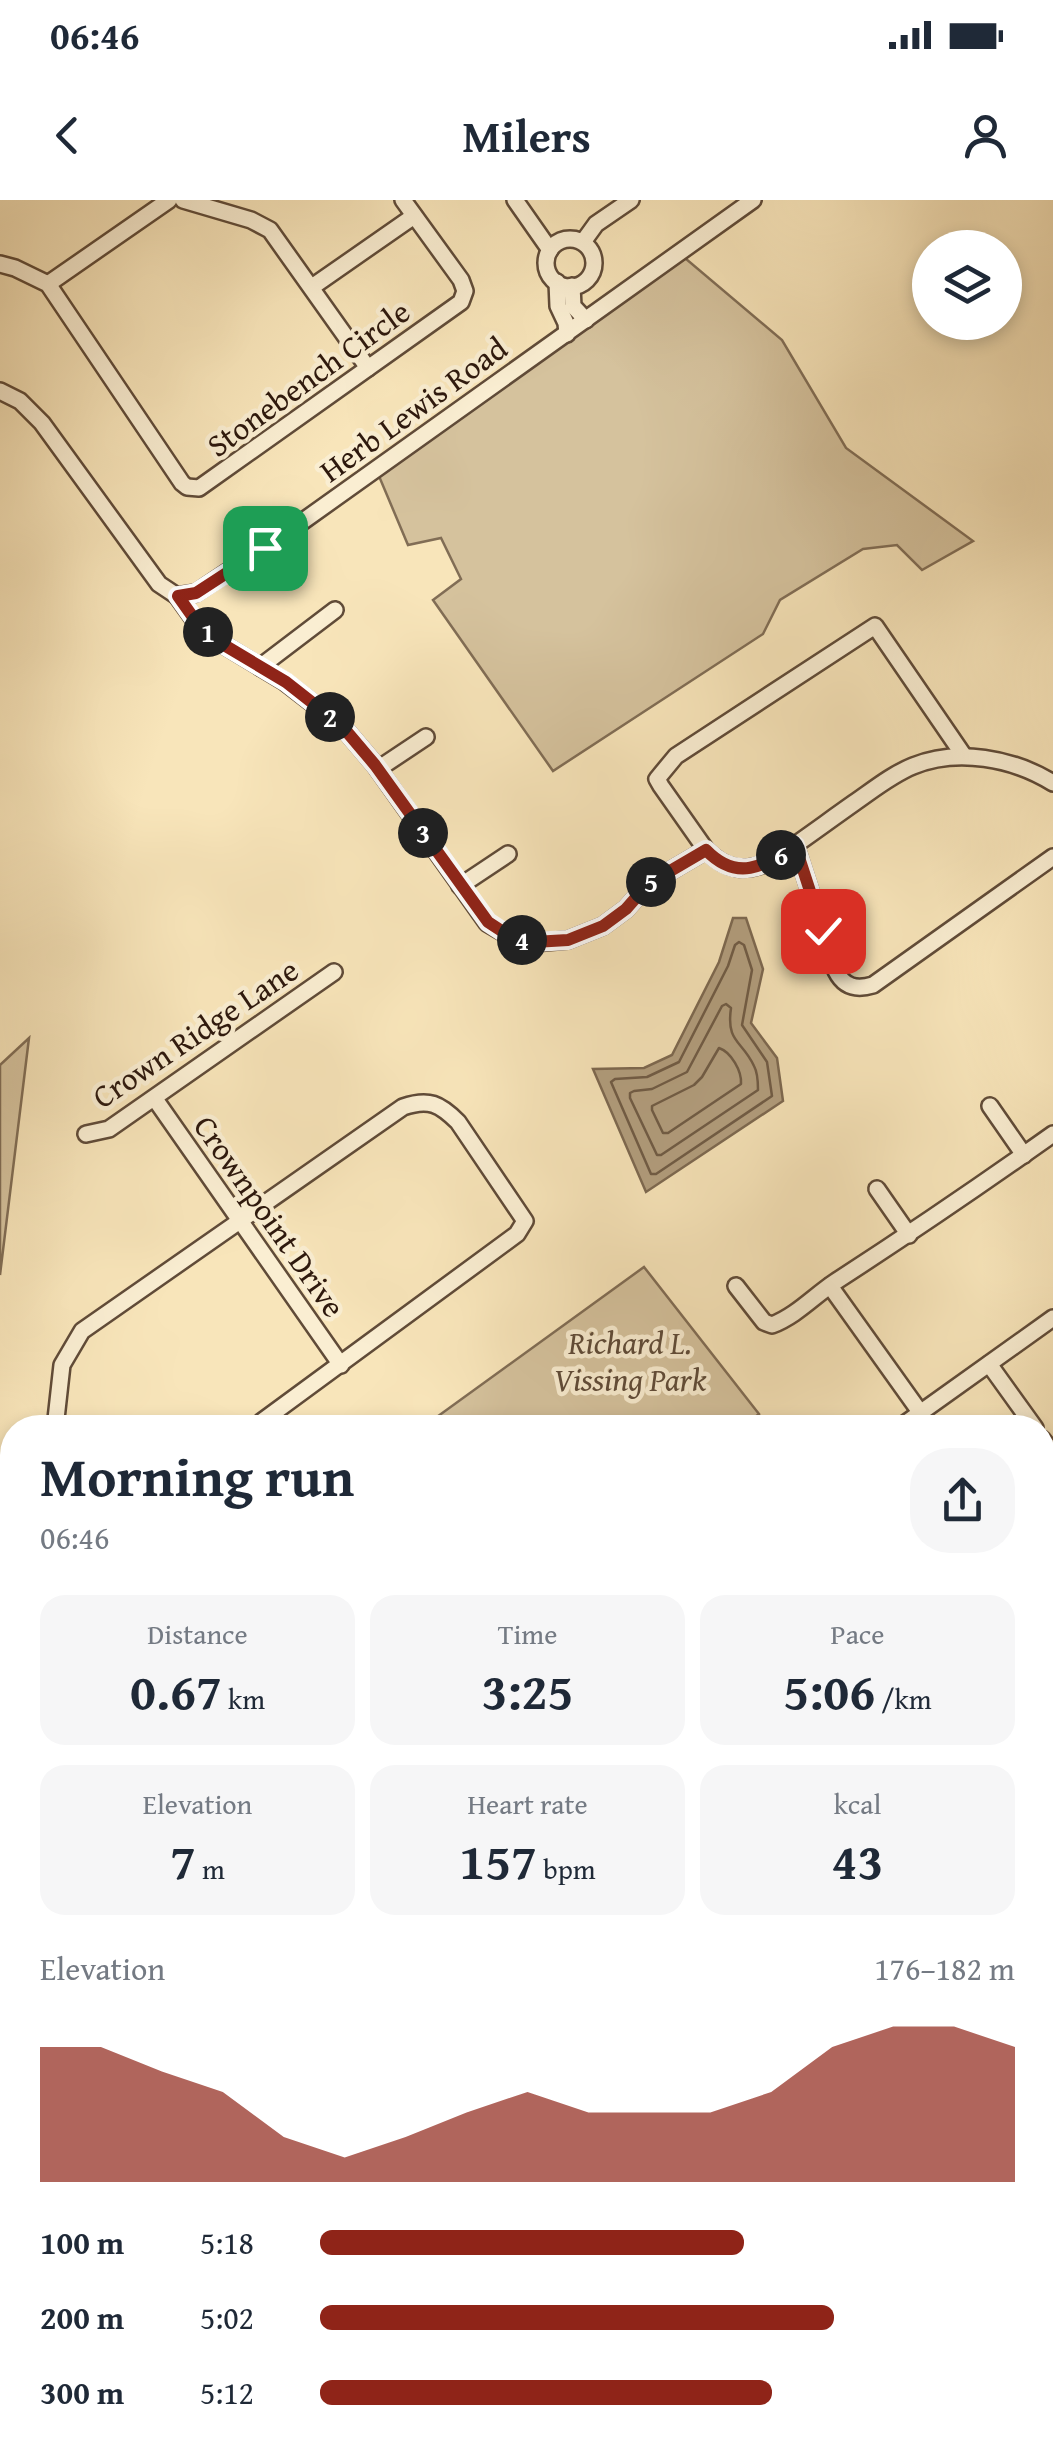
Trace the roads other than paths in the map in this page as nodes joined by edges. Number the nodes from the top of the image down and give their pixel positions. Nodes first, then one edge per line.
1 (169, 200) edge
2 (183, 200) edge
3 (403, 200) edge
4 (515, 200) edge
5 (631, 200) edge
6 (753, 200) edge
7 (414, 216) junction
8 (583, 242) junction
9 (550, 250) junction
10 (0, 264) edge
11 (48, 284) junction
12 (564, 284) junction
13 (312, 287) junction
14 (586, 320) junction
15 (567, 334) junction
16 (368, 368) junction
17 (0, 391) edge
18 (178, 596) junction
19 (335, 610) dead end
20 (260, 667) junction
21 (426, 737) dead end
22 (964, 756) junction
23 (378, 769) junction
24 (1053, 783) edge
25 (795, 845) junction
26 (706, 850) junction
27 (508, 854) dead end
28 (1053, 856) edge
29 (460, 886) junction
30 (334, 972) dead end
31 (155, 1099) junction
32 (990, 1106) dead end
33 (86, 1134) dead end
34 (1053, 1134) edge
35 (1024, 1155) junction
36 (876, 1189) dead end
37 (241, 1222) junction
38 (910, 1235) junction
39 (736, 1286) dead end
40 (830, 1286) junction
41 (1053, 1318) edge
42 (989, 1364) junction
43 (340, 1365) junction
44 (920, 1412) junction
45 (56, 1415) edge
46 (271, 1415) edge
47 (916, 1415) edge
48 (1025, 1415) edge

1 - 11 street
2 - 13 street
3 - 7 street, Stonebench Circle
4 - 9 street
5 - 8 street
6 - 14 street, Herb Lewis Road
7 - 13 street
7 - 16 street, Stonebench Circle
8 - 9 street
8 - 12 street
9 - 12 street
10 - 11 street
11 - 16 street, Stonebench Circle
12 - 14 street
12 - 15 street
13 - 16 street
14 - 15 street, Herb Lewis Road
15 - 18 street, Herb Lewis Road
17 - 18 street
18 - 20 street
19 - 20 street
20 - 23 street
21 - 23 street
22 - 24 street
22 - 25 street
22 - 26 street
23 - 29 street
25 - 26 street
25 - 28 street
26 - 29 street
27 - 29 street
30 - 31 street, Crown Ridge Lane
31 - 33 street, Crown Ridge Lane
31 - 37 street, Crownpoint Drive
32 - 35 street
34 - 35 street
35 - 38 street
36 - 38 street
37 - 43 street, Crownpoint Drive
37 - 43 street
37 - 45 street
38 - 40 street
39 - 40 street
40 - 44 street
41 - 42 street
42 - 44 street
42 - 48 street
43 - 46 street
44 - 47 street

